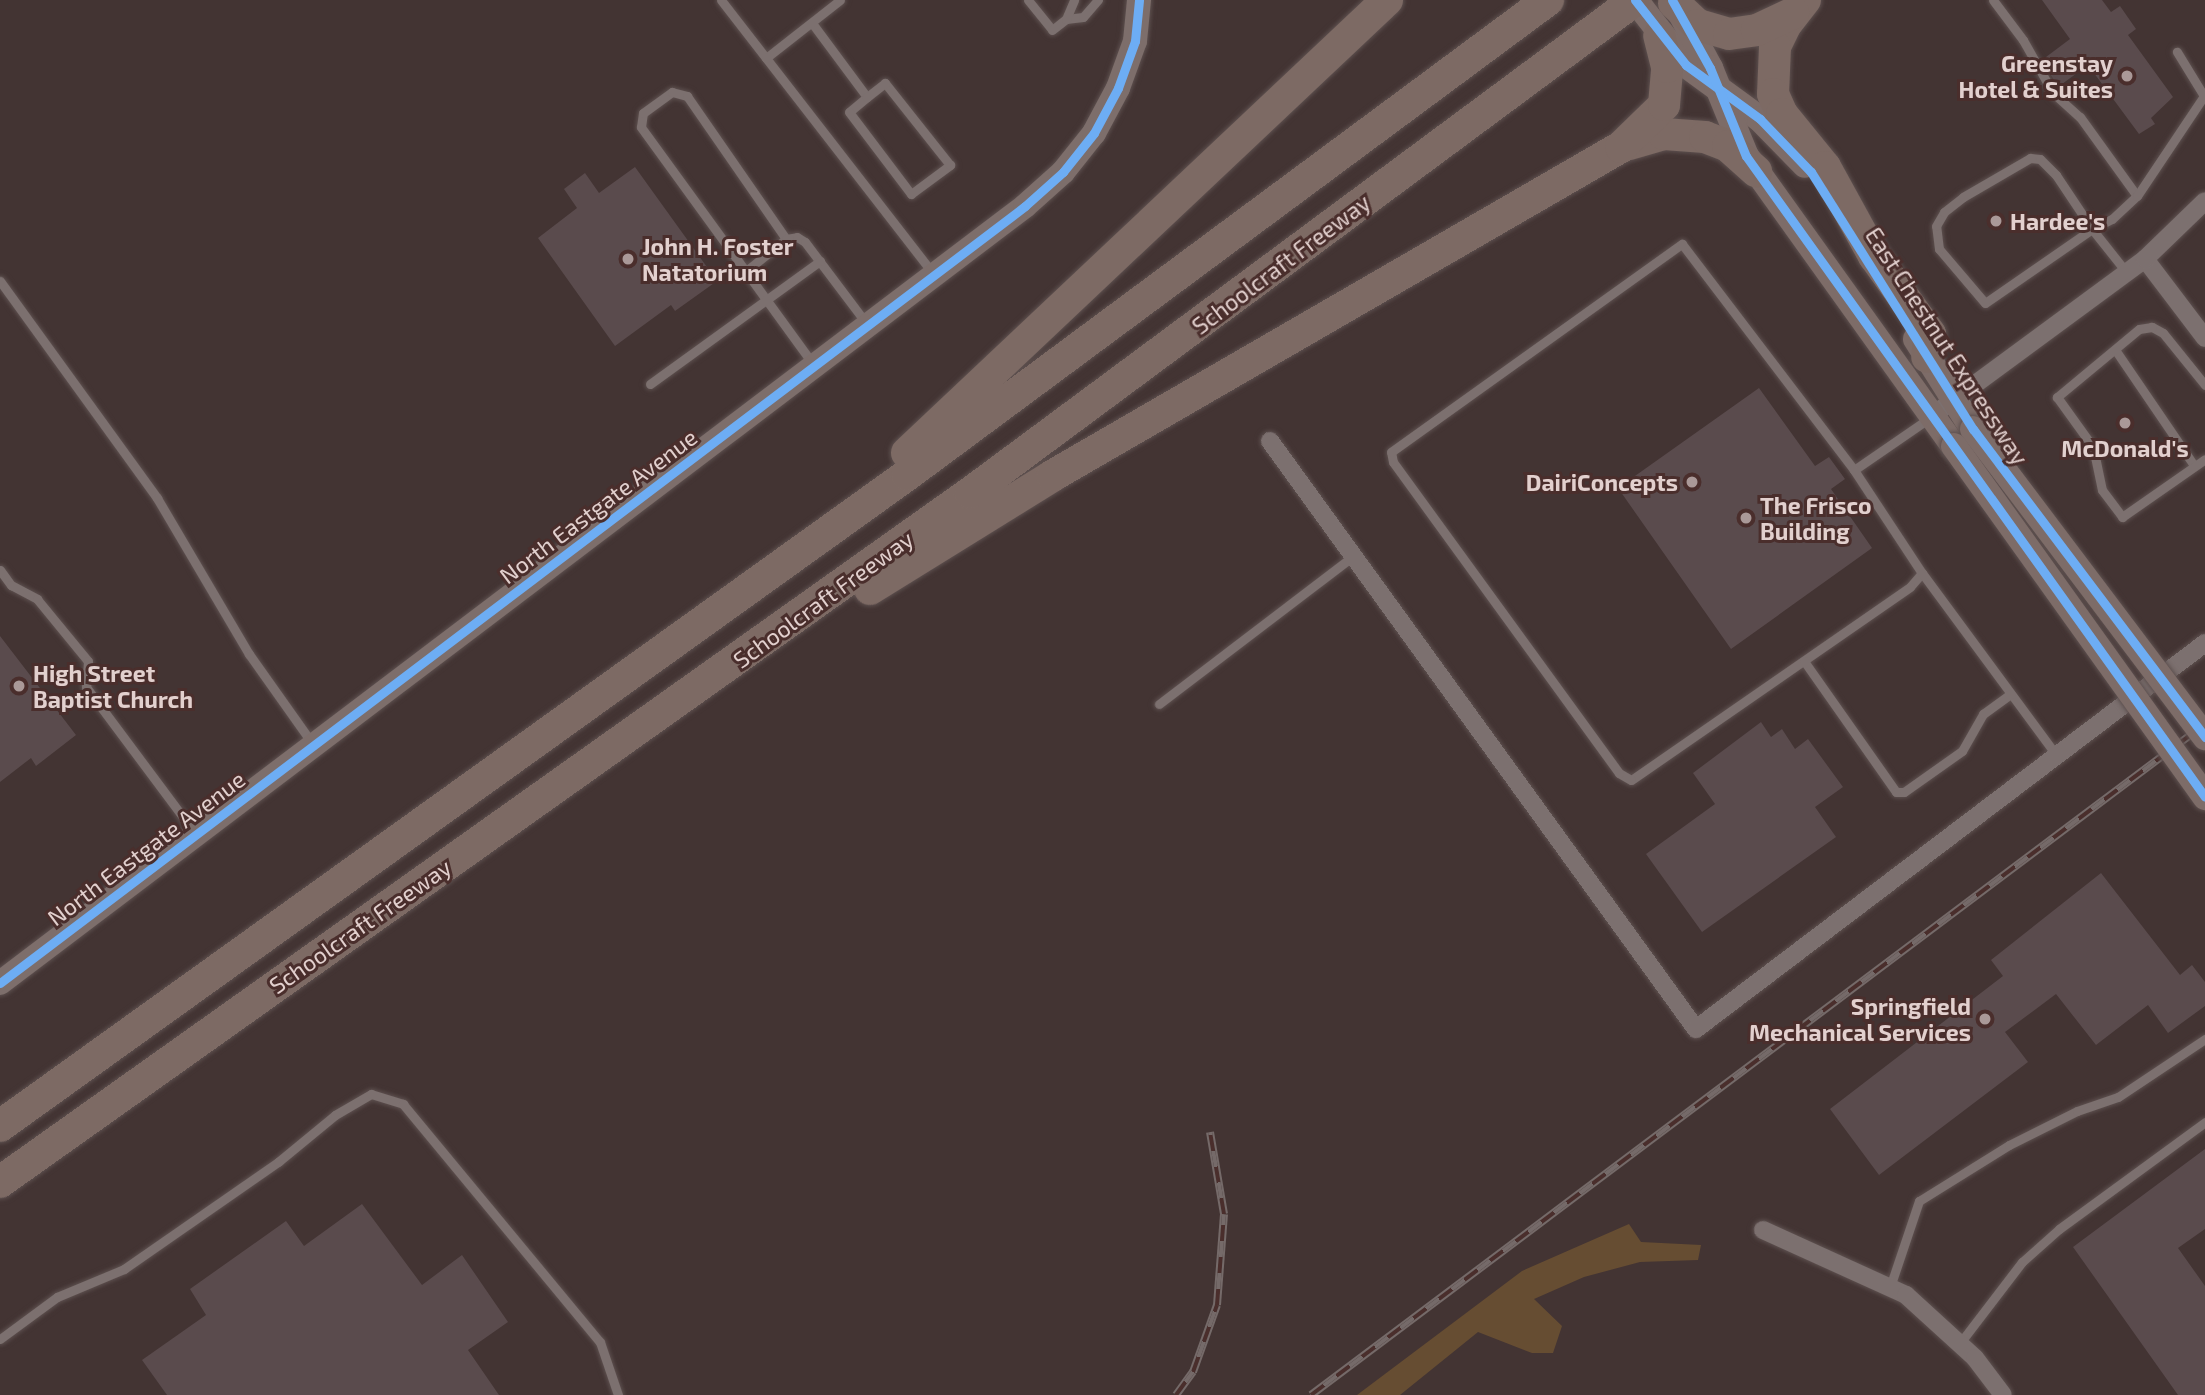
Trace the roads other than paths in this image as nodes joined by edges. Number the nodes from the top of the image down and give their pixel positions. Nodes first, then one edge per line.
1 (721, 0) edge
2 (840, 0) edge
3 (1028, 0) edge
4 (1074, 0) edge
5 (1098, 0) edge
6 (1139, 0) edge
7 (1387, 0) edge
8 (1548, 0) edge
9 (1635, 0) edge
10 (1993, 0) edge
11 (1673, 1) edge
12 (1799, 6) edge
13 (1066, 19) junction
14 (812, 23) junction
15 (1659, 36) junction
16 (2177, 52) dead end
17 (766, 58) junction
18 (1719, 91) junction
19 (867, 97) junction
20 (1621, 147) junction
21 (1755, 171) junction
22 (2137, 196) junction
23 (2205, 201) edge
24 (2092, 229) junction
25 (786, 239) junction
26 (2145, 259) junction
27 (820, 261) junction
28 (746, 271) junction
29 (2127, 273) junction
30 (934, 274) junction
31 (0, 281) edge
32 (766, 300) junction
33 (868, 325) junction
34 (2205, 338) edge
35 (2116, 351) junction
36 (1927, 357) junction
37 (814, 366) junction
38 (650, 384) dead end
39 (2205, 385) edge
40 (1954, 400) junction
41 (1932, 416) junction
42 (1964, 438) junction
43 (1270, 441) dead end
44 (2205, 459) edge
45 (2193, 464) junction
46 (1854, 470) junction
47 (1353, 555) junction
48 (0, 570) edge
49 (1922, 573) junction
50 (2205, 643) edge
51 (1804, 661) junction
52 (633, 673) junction
53 (2011, 694) junction
54 (681, 701) junction
55 (1160, 704) dead end
56 (2205, 737) edge
57 (313, 745) junction
58 (2056, 755) junction
59 (2205, 797) edge
60 (196, 835) junction
61 (0, 983) edge
62 (2205, 1039) edge
63 (2205, 1122) edge
64 (0, 1126) edge
65 (0, 1182) edge
66 (1763, 1230) dead end
67 (1890, 1287) junction
68 (0, 1339) edge
69 (1960, 1343) junction
70 (618, 1395) edge
71 (2003, 1395) edge

1 - 17 lane
2 - 14 lane
3 - 13 lane
4 - 13 lane
5 - 13 lane
6 - 30 street, North Eastgate Avenue
7 - 52 highway
8 - 52 highway, Schoolcraft Freeway
9 - 15 main road, East Chestnut Expressway
9 - 54 highway, Schoolcraft Freeway
10 - 22 lane
11 - 12 highway
11 - 18 main road, East Chestnut Expressway
12 - 36 highway
14 - 17 lane
14 - 19 lane
15 - 18 main road, East Chestnut Expressway
15 - 20 highway
16 - 22 lane
17 - 30 lane
18 - 21 main road, East Chestnut Expressway
18 - 36 main road, East Chestnut Expressway
19 - 19 lane
20 - 21 highway
20 - 54 highway
21 - 41 main road, East Chestnut Expressway
22 - 24 lane
23 - 26 street
24 - 24 lane
24 - 29 lane
25 - 27 lane
25 - 28 lane
25 - 28 lane
26 - 29 street
26 - 34 street
27 - 32 lane
27 - 33 lane
28 - 32 lane
29 - 40 street
30 - 33 street, North Eastgate Avenue
31 - 57 lane
32 - 37 lane
32 - 38 lane
33 - 37 street, North Eastgate Avenue
35 - 39 lane
35 - 45 lane
35 - 45 lane
36 - 40 main road, East Chestnut Expressway
37 - 57 street, North Eastgate Avenue
40 - 41 street
40 - 42 main road, East Chestnut Expressway
41 - 42 main road, East Chestnut Expressway
41 - 46 lane
42 - 56 main road, East Chestnut Expressway, bridge
42 - 59 main road, East Chestnut Expressway, bridge
43 - 47 street
44 - 45 lane
46 - 49 lane
46 - 51 lane
47 - 55 lane
47 - 58 street
48 - 60 lane
49 - 51 lane
49 - 53 lane
50 - 58 street
51 - 53 lane
52 - 64 highway, Schoolcraft Freeway
53 - 58 lane
54 - 65 highway, Schoolcraft Freeway
57 - 60 street, North Eastgate Avenue
60 - 61 street, North Eastgate Avenue
62 - 67 lane
63 - 69 lane
66 - 67 street
67 - 69 street
68 - 70 lane
69 - 71 street

